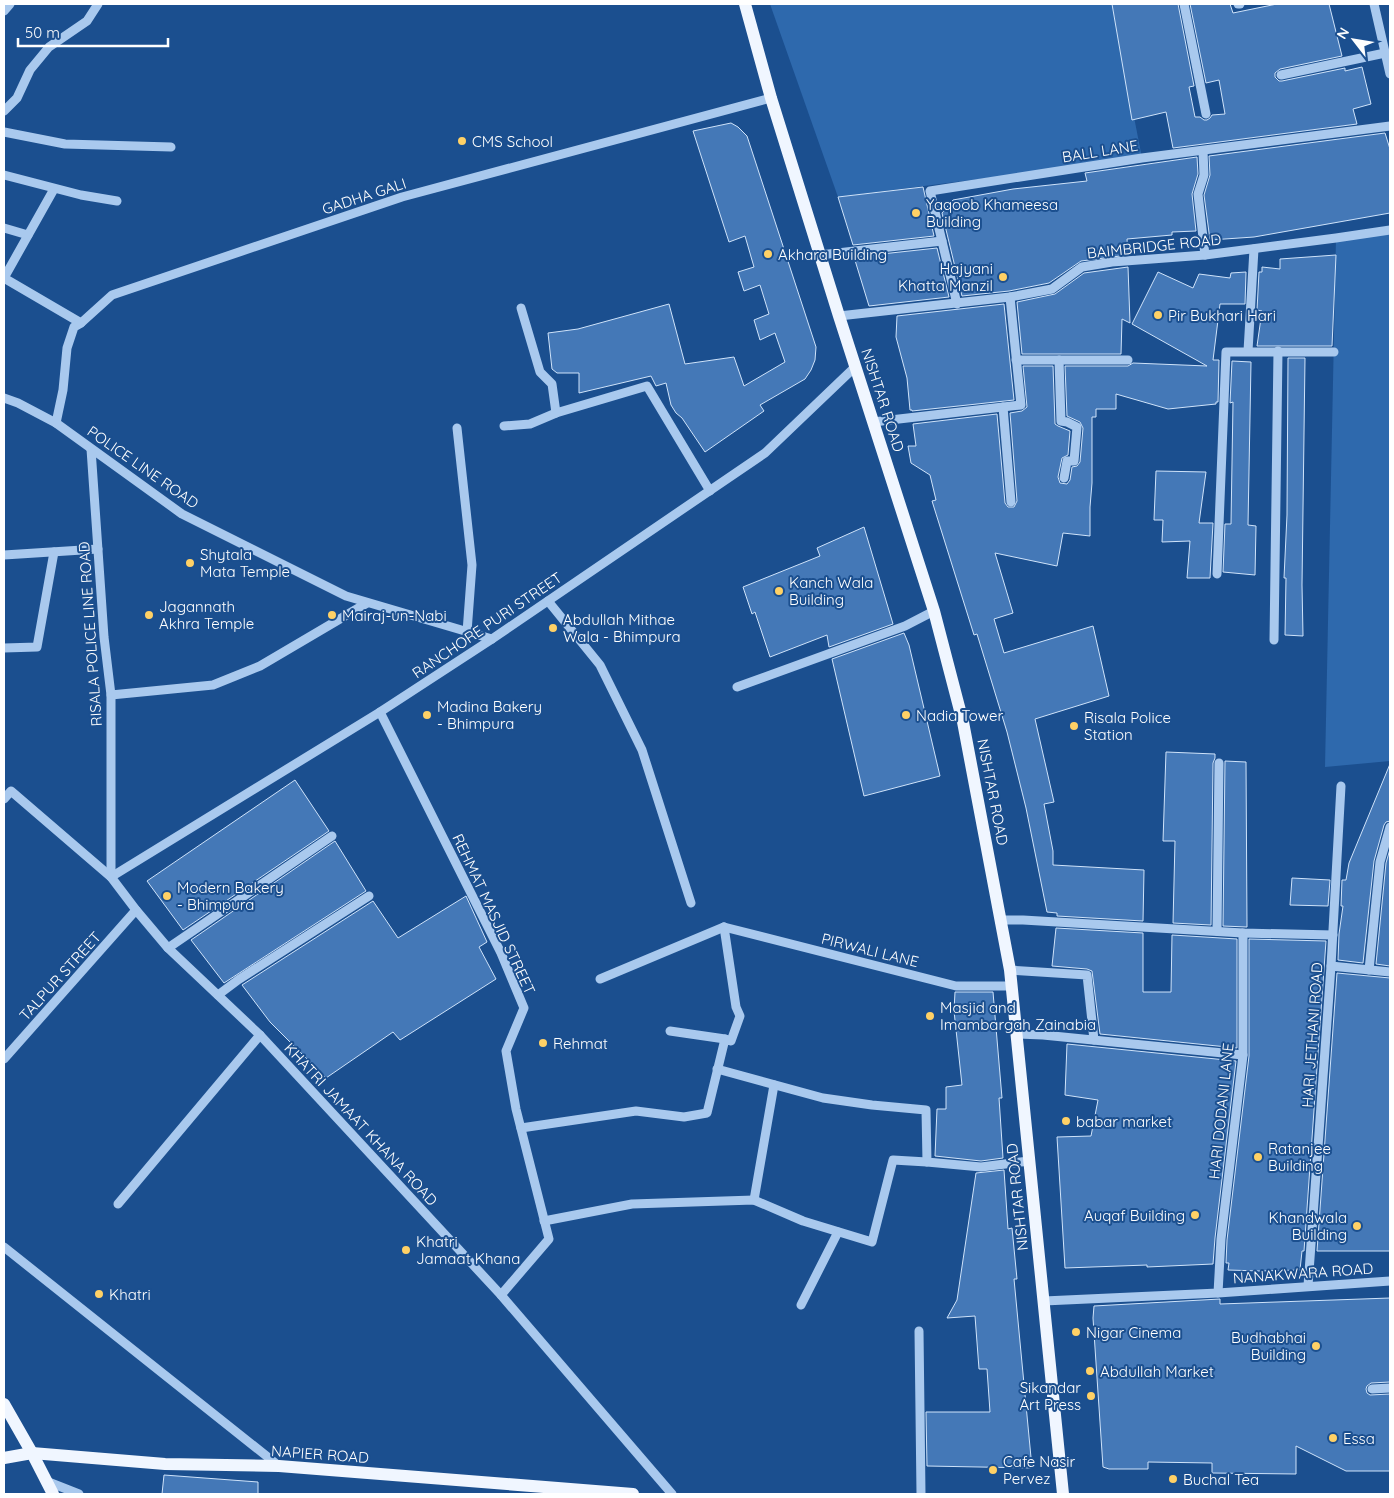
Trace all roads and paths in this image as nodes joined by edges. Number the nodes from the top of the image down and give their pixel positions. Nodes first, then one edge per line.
1 (10, 4) edge
2 (98, 4) edge
3 (745, 4) edge
4 (1184, 4) edge
5 (1374, 4) edge
6 (4, 11) edge
7 (1385, 53) junction
8 (1390, 74) edge
9 (1281, 75) dead end
10 (772, 98) junction
11 (4, 111) edge
12 (1206, 114) dead end
13 (1390, 126) edge
14 (4, 132) edge
15 (170, 147) dead end
16 (1203, 150) junction
17 (4, 175) edge
18 (54, 189) junction
19 (117, 201) dead end
20 (4, 228) edge
21 (1390, 230) edge
22 (28, 235) junction
23 (942, 241) junction
24 (1254, 249) junction
25 (820, 255) junction
26 (1206, 255) junction
27 (5, 281) edge
28 (1010, 298) junction
29 (957, 304) junction
30 (521, 308) dead end
31 (839, 316) junction
32 (81, 323) junction
33 (1248, 351) junction
34 (1278, 351) junction
35 (1334, 352) dead end
36 (1016, 360) junction
37 (1059, 360) junction
38 (1128, 360) dead end
39 (855, 367) junction
40 (4, 398) edge
41 (1003, 407) junction
42 (556, 413) junction
43 (873, 422) junction
44 (56, 423) junction
45 (504, 426) dead end
46 (457, 428) dead end
47 (91, 449) junction
48 (1064, 478) dead end
49 (710, 491) junction
50 (1011, 502) dead end
51 (98, 549) junction
52 (54, 552) junction
53 (4, 555) edge
54 (1216, 574) dead end
55 (548, 601) junction
56 (367, 603) junction
57 (934, 611) junction
58 (467, 632) junction
59 (492, 639) junction
60 (1274, 640) dead end
61 (4, 648) edge
62 (737, 686) dead end
63 (111, 695) junction
64 (380, 712) junction
65 (1219, 763) dead end
66 (1341, 786) dead end
67 (4, 799) edge
68 (1390, 827) edge
69 (332, 836) dead end
70 (111, 877) junction
71 (369, 896) dead end
72 (691, 903) dead end
73 (136, 910) junction
74 (1000, 920) junction
75 (724, 927) junction
76 (1217, 931) junction
77 (1243, 933) junction
78 (1333, 934) junction
79 (168, 948) junction
80 (1331, 966) junction
81 (1010, 970) junction
82 (1369, 970) junction
83 (1390, 972) edge
84 (600, 979) dead end
85 (1012, 986) junction
86 (218, 995) junction
87 (670, 1030) dead end
88 (1018, 1034) junction
89 (260, 1035) junction
90 (725, 1039) junction
91 (1094, 1040) junction
92 (1243, 1055) junction
93 (4, 1060) edge
94 (717, 1069) junction
95 (774, 1085) junction
96 (520, 1128) junction
97 (1029, 1161) junction
98 (927, 1162) junction
99 (754, 1200) junction
100 (118, 1204) dead end
101 (544, 1221) junction
102 (838, 1232) junction
103 (4, 1247) edge
104 (1390, 1280) edge
105 (1308, 1286) junction
106 (1218, 1292) junction
107 (501, 1295) junction
108 (1044, 1301) junction
109 (801, 1305) dead end
110 (919, 1331) dead end
111 (1372, 1388) dead end
112 (1390, 1388) edge
113 (4, 1404) edge
114 (32, 1453) junction
115 (4, 1458) edge
116 (279, 1466) junction
117 (46, 1482) junction
118 (53, 1494) edge
119 (79, 1494) edge
120 (634, 1494) edge
121 (672, 1494) edge
122 (921, 1494) edge
123 (1063, 1494) edge

1 - 6 street
2 - 11 street
3 - 10 main road, NISHTAR ROAD
4 - 12 street
5 - 7 street
7 - 8 street
7 - 9 street
10 - 25 main road, NISHTAR ROAD
10 - 32 street, GADHA GALI
13 - 16 street, BALL LANE
14 - 15 street
16 - 23 street, BALL LANE
16 - 26 street
17 - 18 street
18 - 19 street
18 - 22 street
20 - 22 street
21 - 24 street, BAIMBRIDGE ROAD
22 - 27 street
23 - 25 street
23 - 29 street, BALL LANE
24 - 26 street, BAIMBRIDGE ROAD
24 - 33 street
25 - 31 main road, NISHTAR ROAD
26 - 28 street, BAIMBRIDGE ROAD
27 - 32 street
28 - 29 street, BAIMBRIDGE ROAD
28 - 36 street
29 - 31 street, BAIMBRIDGE ROAD
30 - 42 street
31 - 39 main road, NISHTAR ROAD
32 - 44 street, GADHA GALI
33 - 34 street
33 - 54 street
34 - 35 street
34 - 60 street
36 - 37 street
36 - 41 street
37 - 38 street
37 - 48 street
39 - 43 main road, NISHTAR ROAD
39 - 49 street, RANCHORE PURI STREET
40 - 44 street, POLICE LINE ROAD
41 - 43 street
41 - 50 street
42 - 45 street
42 - 49 street
43 - 57 main road, NISHTAR ROAD
44 - 47 street, POLICE LINE ROAD
46 - 58 street
47 - 51 street, RISALA POLICE LINE ROAD
47 - 56 street, POLICE LINE ROAD
49 - 55 street, RANCHORE PURI STREET
51 - 52 street
51 - 63 street, RISALA POLICE LINE ROAD
52 - 53 street
52 - 61 street
55 - 59 street, RANCHORE PURI STREET
55 - 72 street
56 - 58 street, POLICE LINE ROAD
56 - 63 street
57 - 62 street
57 - 74 main road, NISHTAR ROAD
58 - 59 street, POLICE LINE ROAD
59 - 64 street, RANCHORE PURI STREET
63 - 70 street, RISALA POLICE LINE ROAD
64 - 70 street, RANCHORE PURI STREET
64 - 96 street, REHMAT MASJID STREET
65 - 76 street
66 - 78 street, HARI JETHANI ROAD
67 - 70 street, KHATRI JAMAAT KHANA ROAD
68 - 82 street
69 - 79 street
70 - 73 street, KHATRI JAMAAT KHANA ROAD
71 - 86 street
73 - 79 street, KHATRI JAMAAT KHANA ROAD
73 - 93 street, TALPUR STREET
74 - 76 street
74 - 81 main road, NISHTAR ROAD
75 - 84 street
75 - 85 street, PIRWALI LANE
75 - 90 street
76 - 77 street
77 - 78 street
77 - 92 street, HARI DODANI LANE
78 - 80 street, HARI JETHANI ROAD
79 - 86 street, KHATRI JAMAAT KHANA ROAD
80 - 82 street
80 - 105 street, HARI JETHANI ROAD
81 - 85 main road, NISHTAR ROAD
81 - 91 street
82 - 83 street
85 - 88 main road, NISHTAR ROAD
86 - 89 street, KHATRI JAMAAT KHANA ROAD
87 - 90 street
88 - 91 street
88 - 97 main road, NISHTAR ROAD
89 - 100 street
89 - 107 street, KHATRI JAMAAT KHANA ROAD
90 - 94 street
91 - 92 street
92 - 106 street, HARI DODANI LANE
94 - 95 street
94 - 96 street
95 - 98 street
95 - 99 street
96 - 101 street, REHMAT MASJID STREET
97 - 98 street
97 - 108 main road, NISHTAR ROAD
98 - 102 street
99 - 101 street
99 - 102 street
101 - 107 street, REHMAT MASJID STREET
102 - 109 street
103 - 116 street
104 - 105 street, NANAKWARA ROAD
105 - 106 street, NANAKWARA ROAD
106 - 108 street, NANAKWARA ROAD
107 - 121 street, KHATRI JAMAAT KHANA ROAD
108 - 123 main road, NISHTAR ROAD
110 - 122 street
111 - 112 street
113 - 114 main road
114 - 115 main road, NAPIER ROAD
114 - 116 main road, NAPIER ROAD
114 - 117 main road
116 - 120 main road, NAPIER ROAD
117 - 118 main road
117 - 119 street

